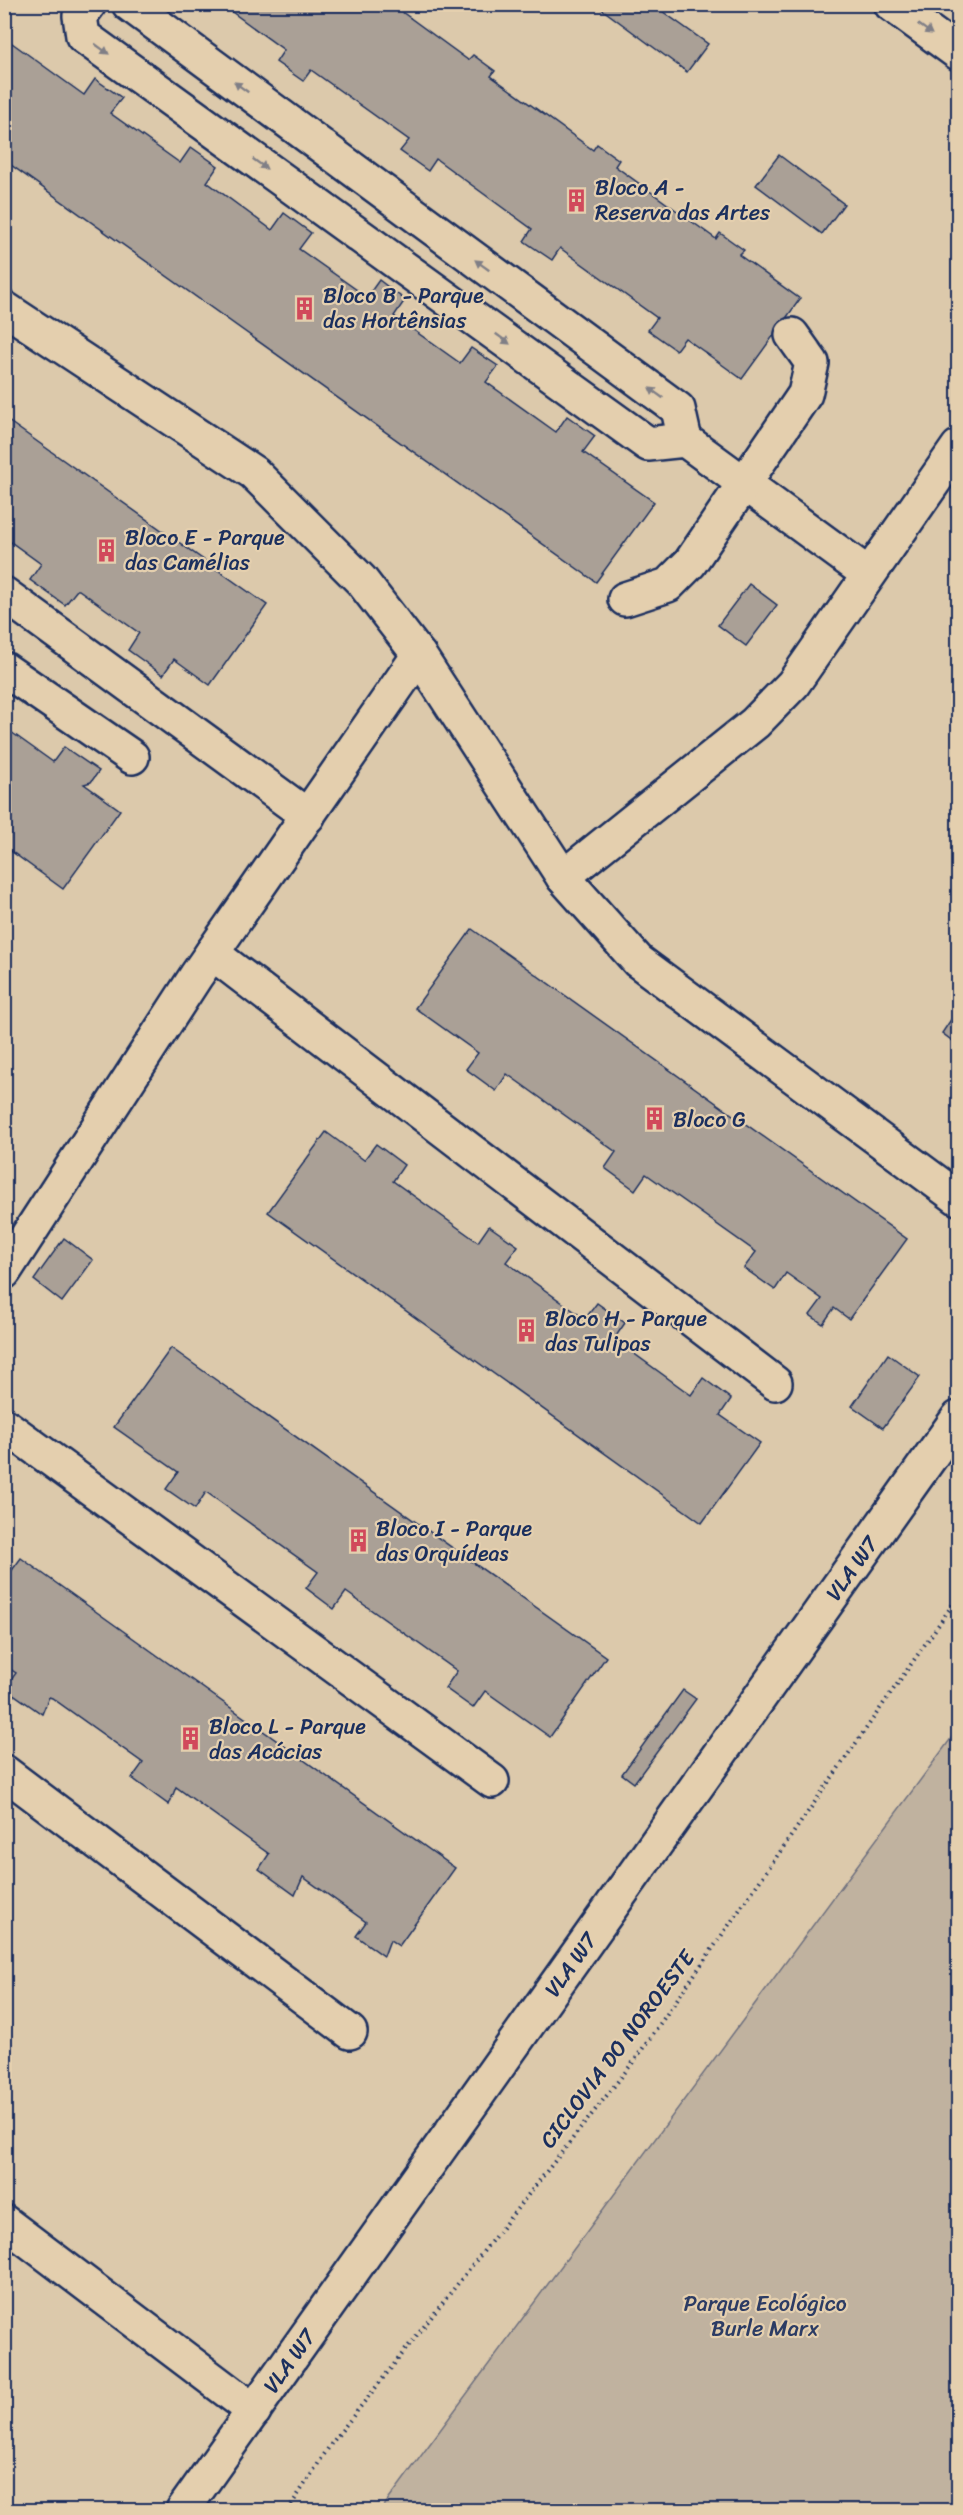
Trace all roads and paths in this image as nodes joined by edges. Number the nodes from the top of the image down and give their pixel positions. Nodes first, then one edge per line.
1 (89, 4) edge
2 (129, 4) edge
3 (891, 4) edge
4 (956, 45) edge
5 (4, 308) edge
6 (792, 335) dead end
7 (685, 440) junction
8 (958, 447) edge
9 (744, 482) junction
10 (868, 574) junction
11 (4, 594) edge
12 (625, 599) dead end
13 (419, 655) junction
14 (4, 669) edge
15 (132, 757) dead end
16 (308, 816) junction
17 (563, 877) junction
18 (212, 953) junction
19 (958, 1198) edge
20 (4, 1272) edge
21 (775, 1383) dead end
22 (958, 1418) edge
23 (4, 1425) edge
24 (958, 1597) edge
25 (4, 1773) edge
26 (492, 1782) dead end
27 (350, 2032) dead end
28 (4, 2222) edge
29 (254, 2411) junction
30 (183, 2511) edge
31 (288, 2511) edge

1 -> 7 street
7 -> 2 street
3 -> 4 street
5 - 13 street
6 - 9 street
7 - 9 street
8 - 10 street
9 - 10 street
9 - 12 street
10 - 17 street
11 - 16 street
13 - 16 street
13 - 17 street
14 - 15 street
16 - 18 street
17 - 19 street
18 - 20 street
18 - 21 street
22 - 29 street, VLA W7
23 - 26 street
24 - 31 path, CICLOVIA DO NOROESTE
25 - 27 street
28 - 29 street
29 - 30 street, VLA W7

